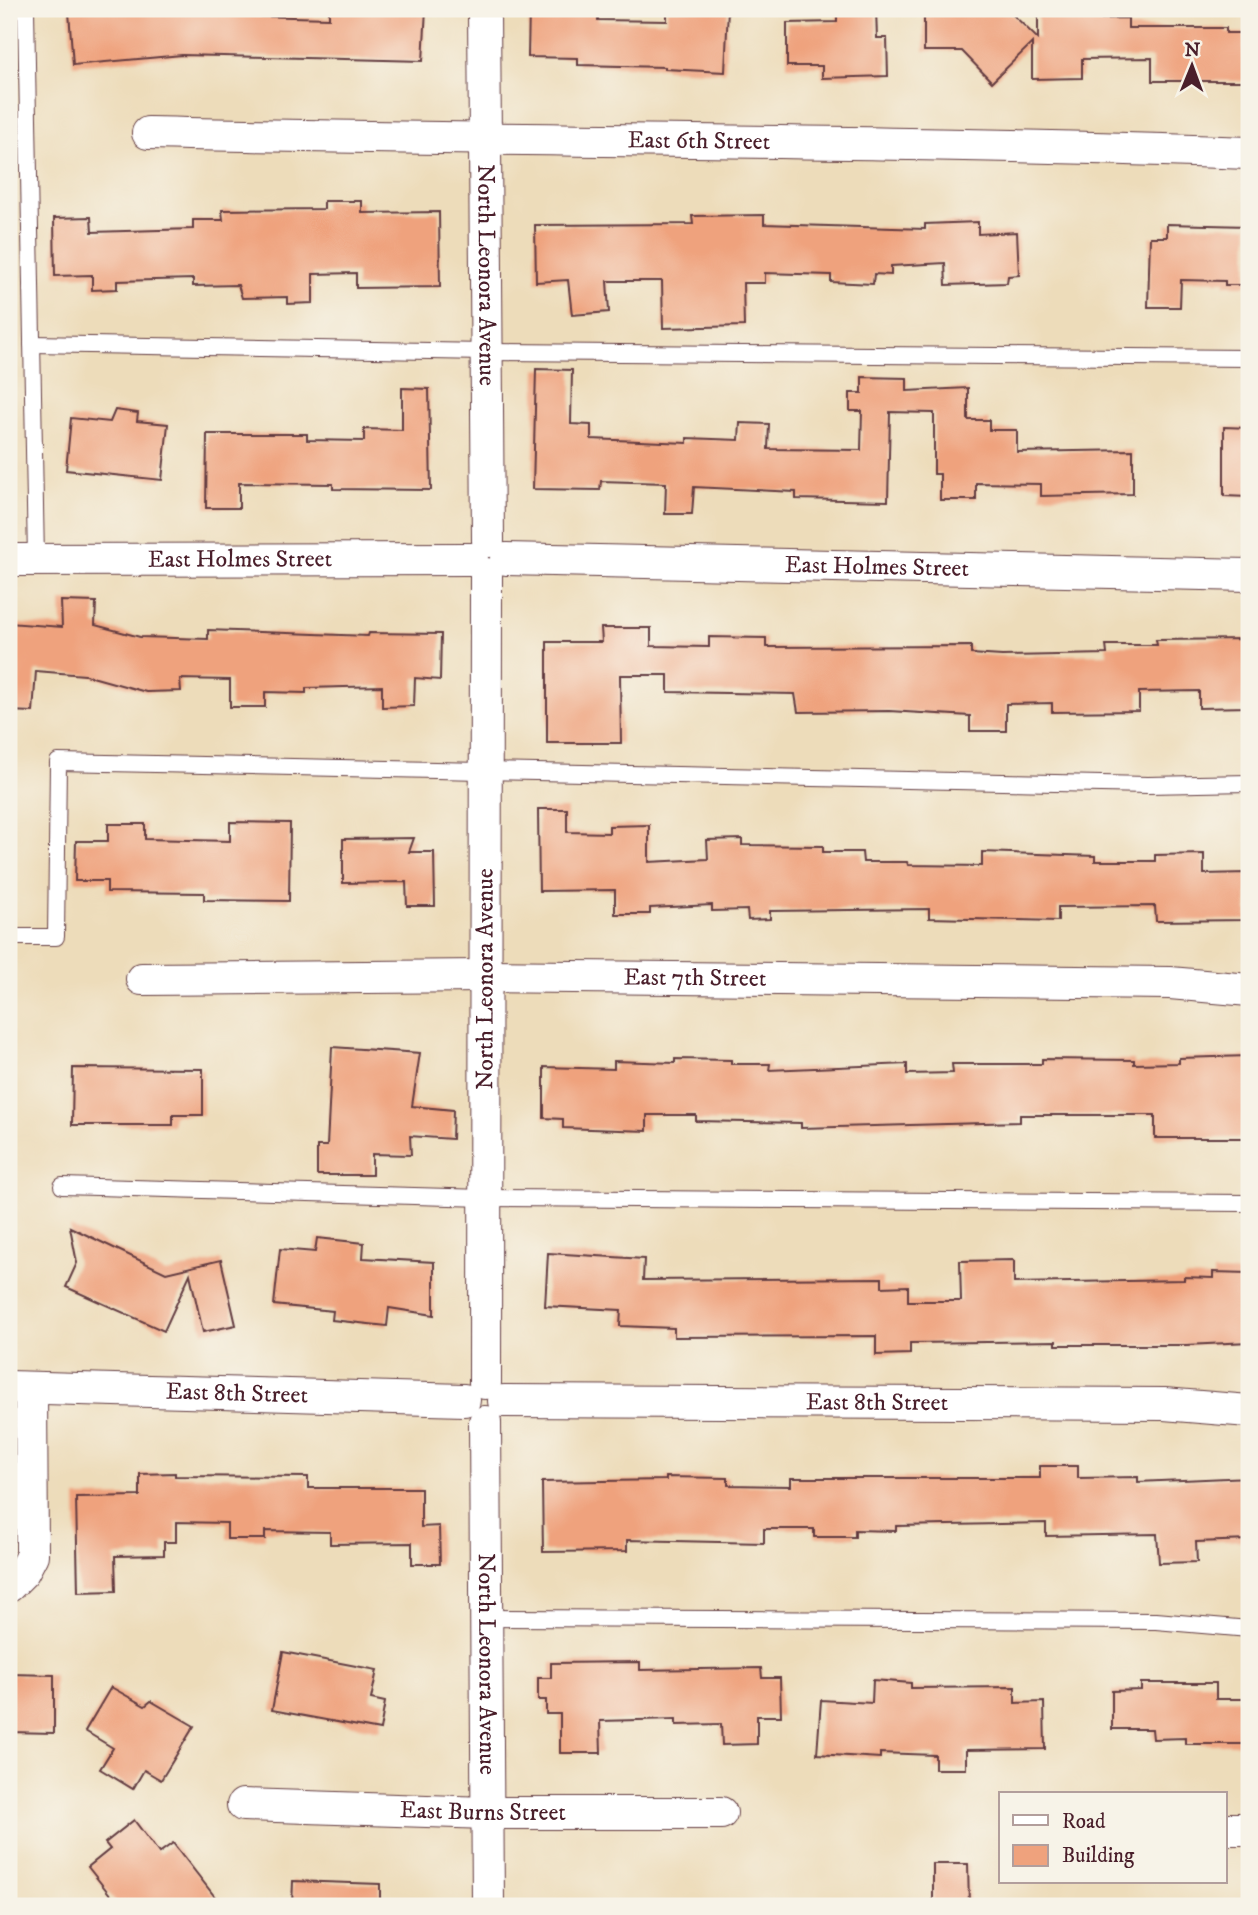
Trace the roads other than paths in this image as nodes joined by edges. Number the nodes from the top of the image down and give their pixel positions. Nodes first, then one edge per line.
1 (26, 9) edge
2 (484, 9) edge
3 (148, 133) dead end
4 (485, 141) junction
5 (1249, 153) edge
6 (32, 344) junction
7 (486, 352) junction
8 (1249, 358) edge
9 (488, 558) junction
10 (22, 560) edge
11 (1249, 575) edge
12 (486, 769) junction
13 (1249, 783) edge
14 (9, 937) edge
15 (485, 976) junction
16 (142, 979) dead end
17 (1249, 990) edge
18 (62, 1186) dead end
19 (485, 1198) junction
20 (1249, 1203) edge
21 (20, 1388) edge
22 (484, 1401) junction
23 (1249, 1411) edge
24 (9, 1586) edge
25 (486, 1618) junction
26 (1249, 1629) edge
27 (243, 1804) dead end
28 (487, 1813) junction
29 (721, 1813) dead end
30 (1226, 1829) edge
31 (1249, 1829) edge
32 (488, 1906) edge

1 - 6 lane
2 - 4 street, North Leonora Avenue
3 - 4 street, East 6th Street
4 - 5 street, East 6th Street
4 - 7 street, North Leonora Avenue
6 - 7 lane
6 - 10 lane
7 - 8 lane
7 - 9 street, North Leonora Avenue
9 - 10 street, East Holmes Street
9 - 11 street, East Holmes Street
9 - 12 street, North Leonora Avenue
12 - 13 lane
12 - 14 lane
12 - 15 street, North Leonora Avenue
15 - 16 street, East 7th Street
15 - 17 street, East 7th Street
15 - 19 street, North Leonora Avenue
18 - 19 lane
19 - 20 lane
19 - 22 street, North Leonora Avenue
21 - 22 street, East 8th Street
21 - 24 street
22 - 23 street, East 8th Street
22 - 25 street, North Leonora Avenue
25 - 26 lane
25 - 28 street, North Leonora Avenue
27 - 28 street, East Burns Street
28 - 29 street, East Burns Street
28 - 32 street, North Leonora Avenue
30 - 31 street

